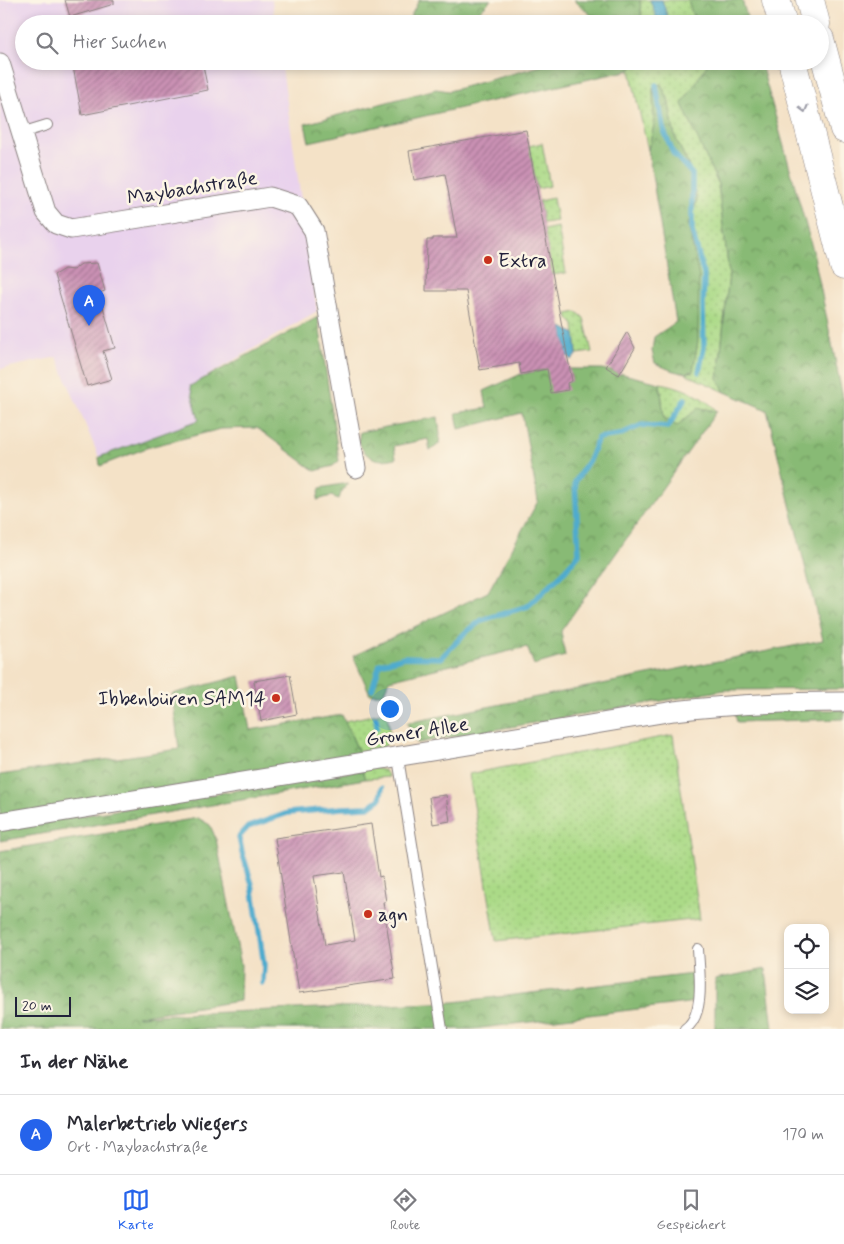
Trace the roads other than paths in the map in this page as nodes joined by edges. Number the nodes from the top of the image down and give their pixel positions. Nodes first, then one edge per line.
1 (776, 0) edge
2 (810, 0) edge
3 (780, 15) edge
4 (814, 15) edge
5 (0, 63) edge
6 (794, 70) edge
7 (828, 70) edge
8 (47, 125) dead end
9 (844, 129) edge
10 (21, 132) junction
11 (844, 266) edge
12 (356, 468) dead end
13 (844, 702) edge
14 (398, 758) junction
15 (0, 822) edge
16 (698, 949) dead end
17 (442, 1029) edge
18 (685, 1029) edge

1 - 3 highway
2 - 4 highway
5 - 10 street, Maybachstraße
6 -> 11 highway
7 - 9 highway
8 - 10 lane
10 - 12 street, Maybachstraße
13 - 14 street, Groner Allee
14 - 15 street, Groner Allee
14 - 17 lane
16 - 18 lane

